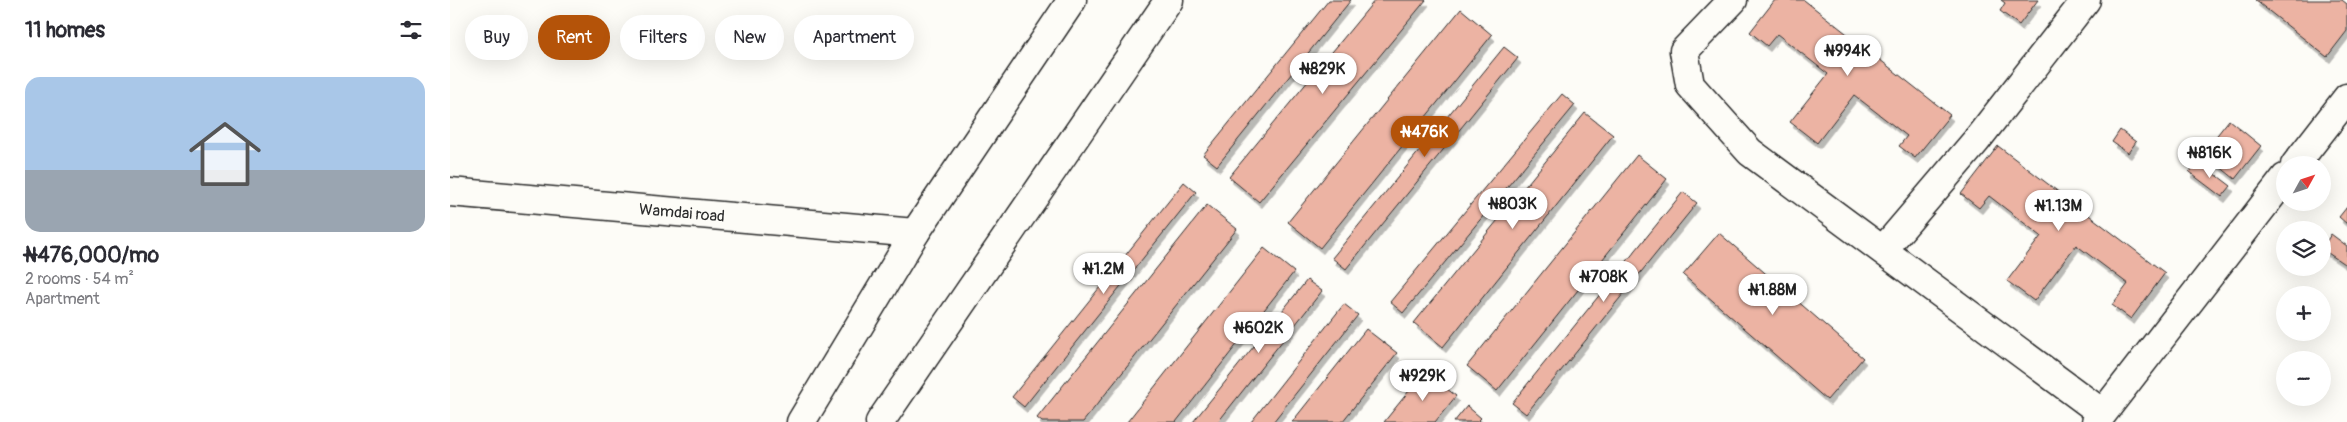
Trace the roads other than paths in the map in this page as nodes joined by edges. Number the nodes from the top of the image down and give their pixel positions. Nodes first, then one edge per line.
1 (1072, 0) edge
2 (1169, 0) edge
3 (1733, 0) edge
4 (2086, 0) edge
5 (2347, 98) edge
6 (2302, 156) edge
7 (2276, 190) edge
8 (450, 192) edge
9 (915, 233) junction
10 (1883, 250) junction
11 (2099, 418) edge
12 (801, 422) edge
13 (880, 422) edge

1 - 9 street
2 - 13 street
3 - 10 street
4 - 10 street
5 - 6 street
7 - 11 street
8 - 9 street, Wamdai road
9 - 12 street
10 - 11 street

